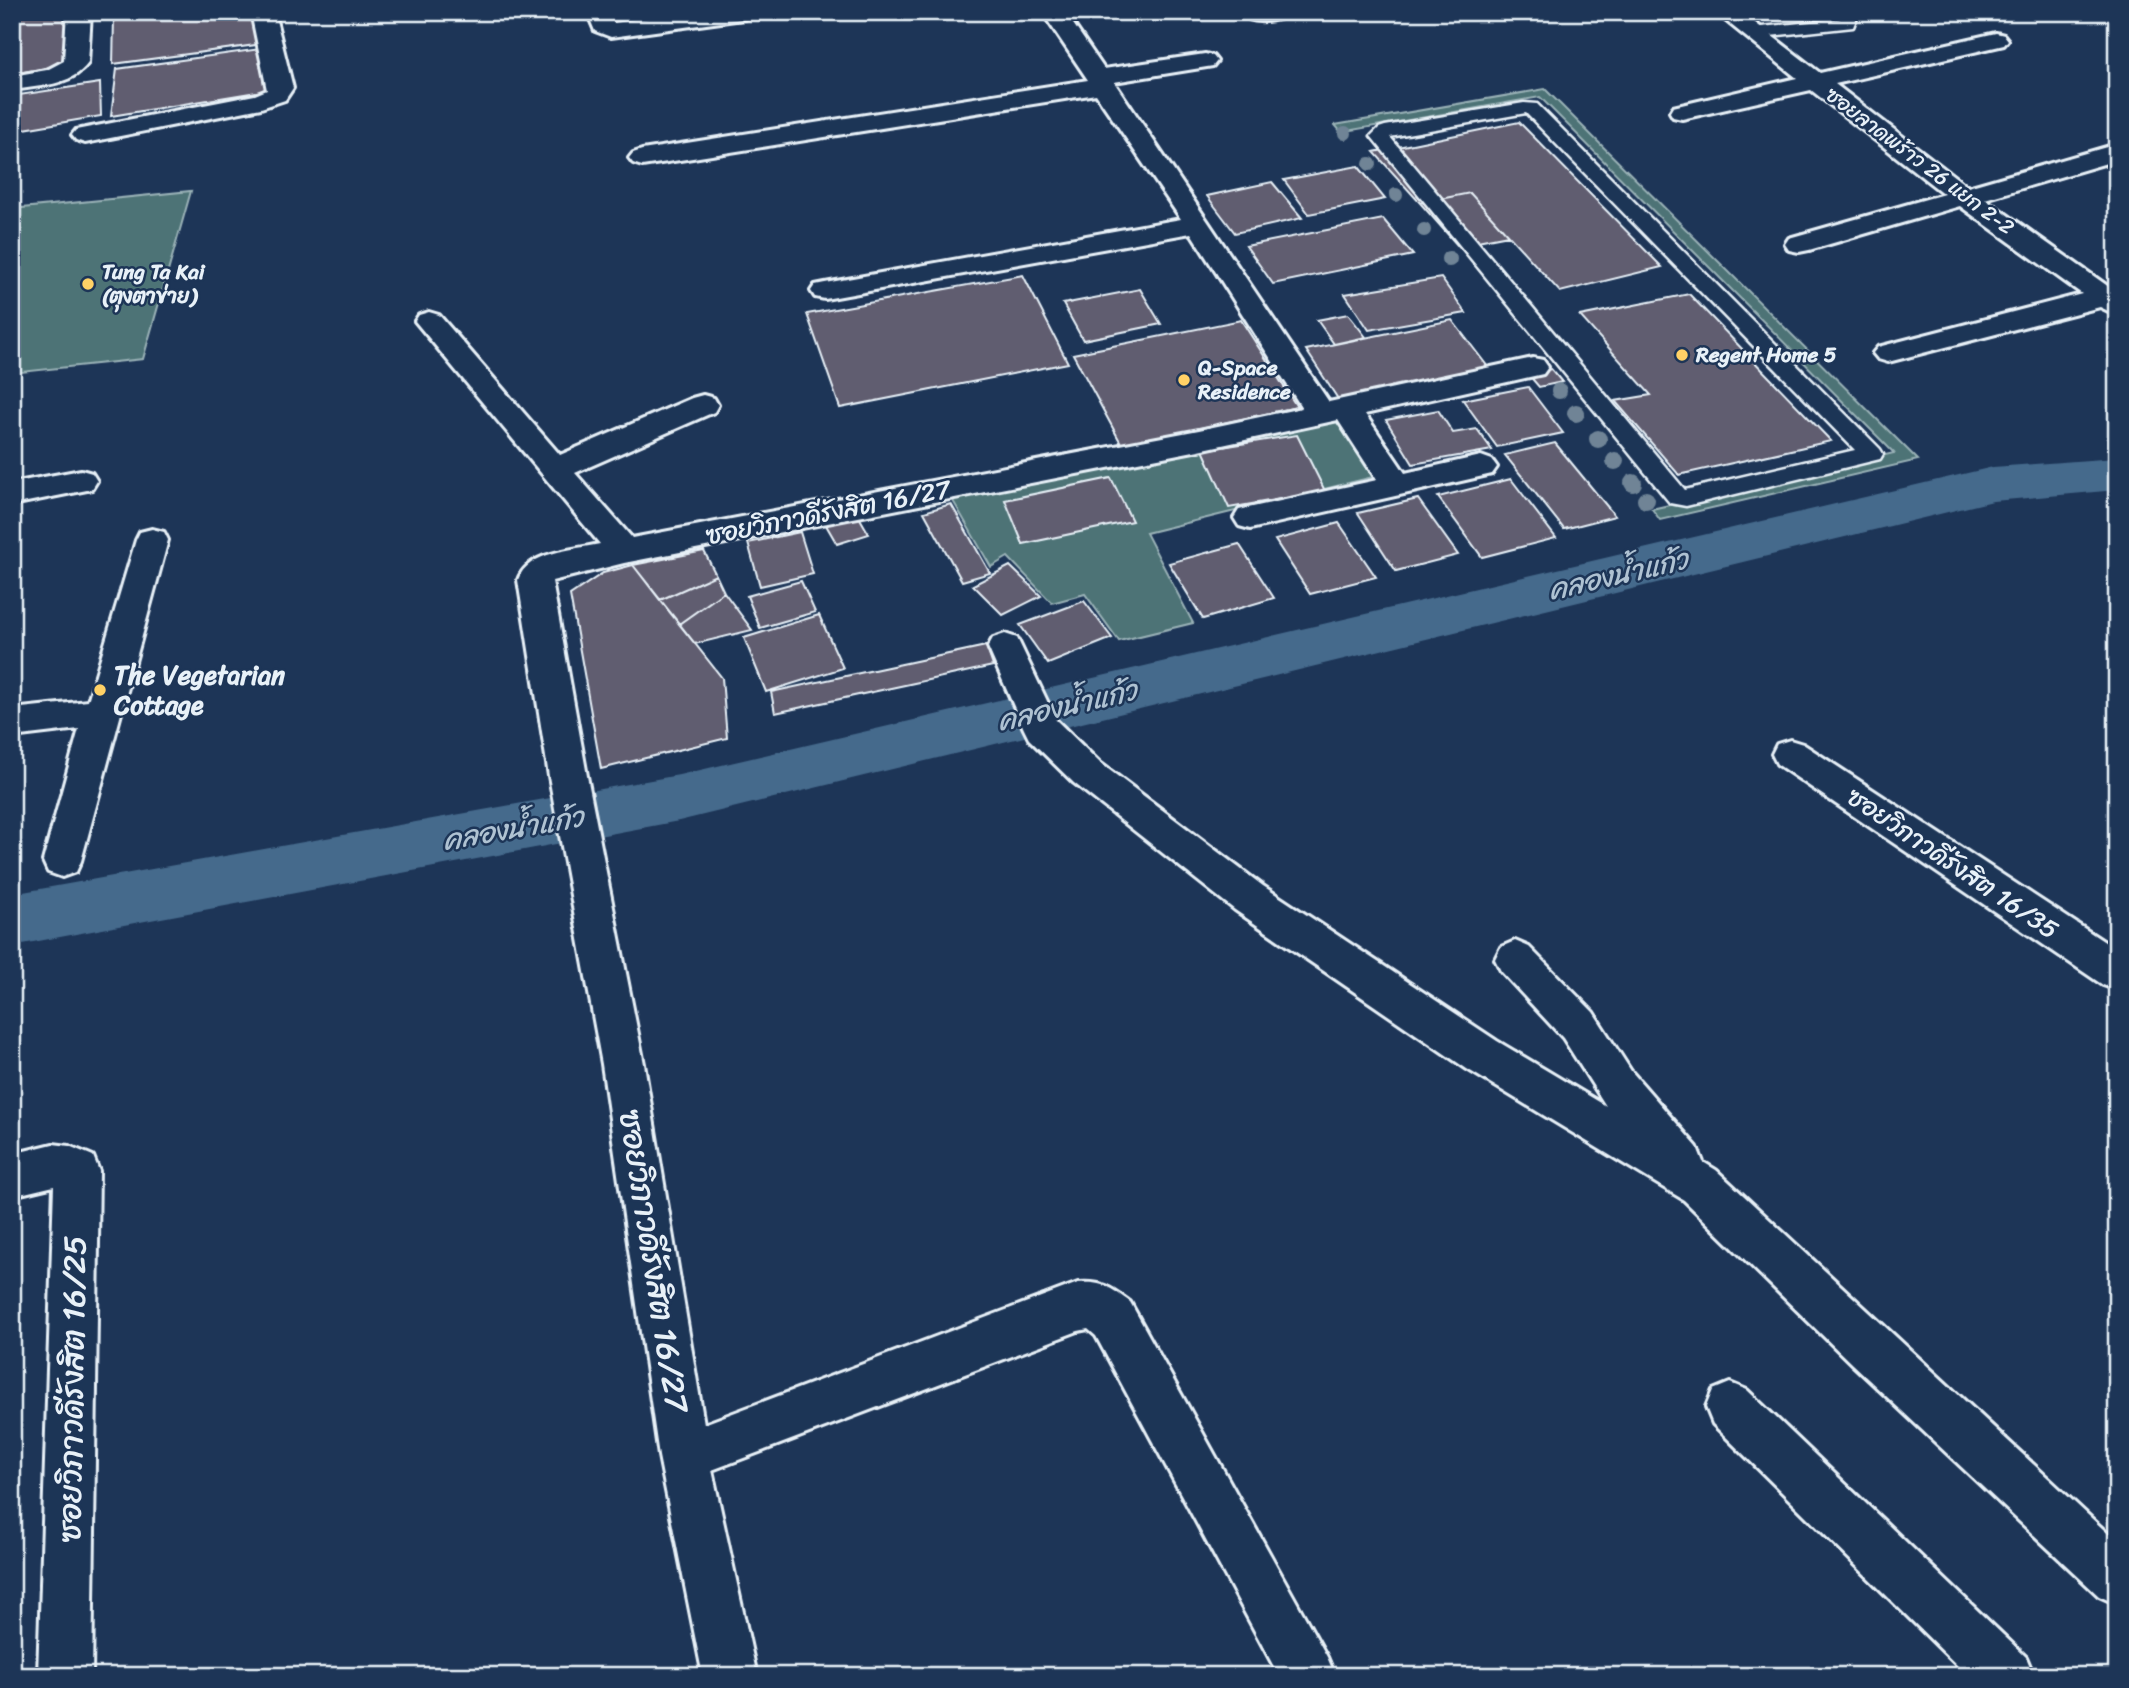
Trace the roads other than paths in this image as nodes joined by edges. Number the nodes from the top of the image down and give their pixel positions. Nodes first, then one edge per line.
1 (79, 12) edge
2 (262, 12) edge
3 (598, 12) edge
4 (743, 12) edge
5 (1053, 12) edge
6 (1251, 12) edge
7 (1278, 12) edge
8 (1726, 12) edge
9 (1851, 12) edge
10 (1752, 33) junction
11 (1996, 40) dead end
12 (1205, 61) dead end
13 (1102, 81) junction
14 (1815, 82) junction
15 (12, 83) edge
16 (1682, 112) dead end
17 (85, 135) dead end
18 (2117, 152) edge
19 (642, 158) dead end
20 (1965, 197) junction
21 (1198, 224) junction
22 (1799, 244) dead end
23 (825, 291) dead end
24 (2113, 299) edge
25 (429, 321) dead end
26 (1888, 354) dead end
27 (1566, 360) junction
28 (1533, 367) joint
29 (703, 405) dead end
30 (1334, 412) junction
31 (1481, 467) dead end
32 (554, 470) junction
33 (81, 481) dead end
34 (1397, 486) junction
35 (12, 494) edge
36 (1250, 518) dead end
37 (152, 540) dead end
38 (624, 551) junction
39 (1005, 647) dead end
40 (102, 713) junction
41 (12, 723) edge
42 (1790, 754) dead end
43 (62, 861) dead end
44 (1515, 958) dead end
45 (2117, 972) edge
46 (12, 1175) edge
47 (1700, 1185) junction
48 (1730, 1407) dead end
49 (684, 1456) junction
50 (2117, 1578) edge
51 (65, 1676) edge
52 (730, 1676) edge
53 (1308, 1676) edge
54 (2007, 1676) edge

1 - 15 street
2 - 17 street
3 - 4 street
5 - 13 street
6 - 7 street
8 - 10 street, ซอยลาดพร้าว 26 แยก 2-2
9 - 10 lane
10 - 14 street, ซอยลาดพร้าว 26 แยก 2-2
11 - 14 street
12 - 13 street
13 - 19 street
13 - 21 street
14 - 16 street
14 - 20 street, ซอยลาดพร้าว 26 แยก 2-2
18 - 20 street
20 - 22 street
20 - 24 street, ซอยลาดพร้าว 26 แยก 2-2
21 - 23 street
21 - 30 street
24 - 26 street
25 - 32 street
27 - 27 lane
27 - 28 lane
28 - 30 street, ซอยวิภาวดีรังสิต 16/27
29 - 32 street
30 - 34 street
30 - 38 street, ซอยวิภาวดีรังสิต 16/27
31 - 34 street
32 - 38 street
33 - 35 street
34 - 36 street
37 - 40 street
38 - 49 street, ซอยวิภาวดีรังสิต 16/27
39 - 47 street
40 - 41 street
40 - 43 street
42 - 45 street, ซอยวิภาวดีรังสิต 16/35
44 - 47 street
46 - 51 street, ซอยวิภาวดีรังสิต 16/25
47 - 50 street
48 - 54 street
49 - 52 street, ซอยวิภาวดีรังสิต 16/27
49 - 53 street

